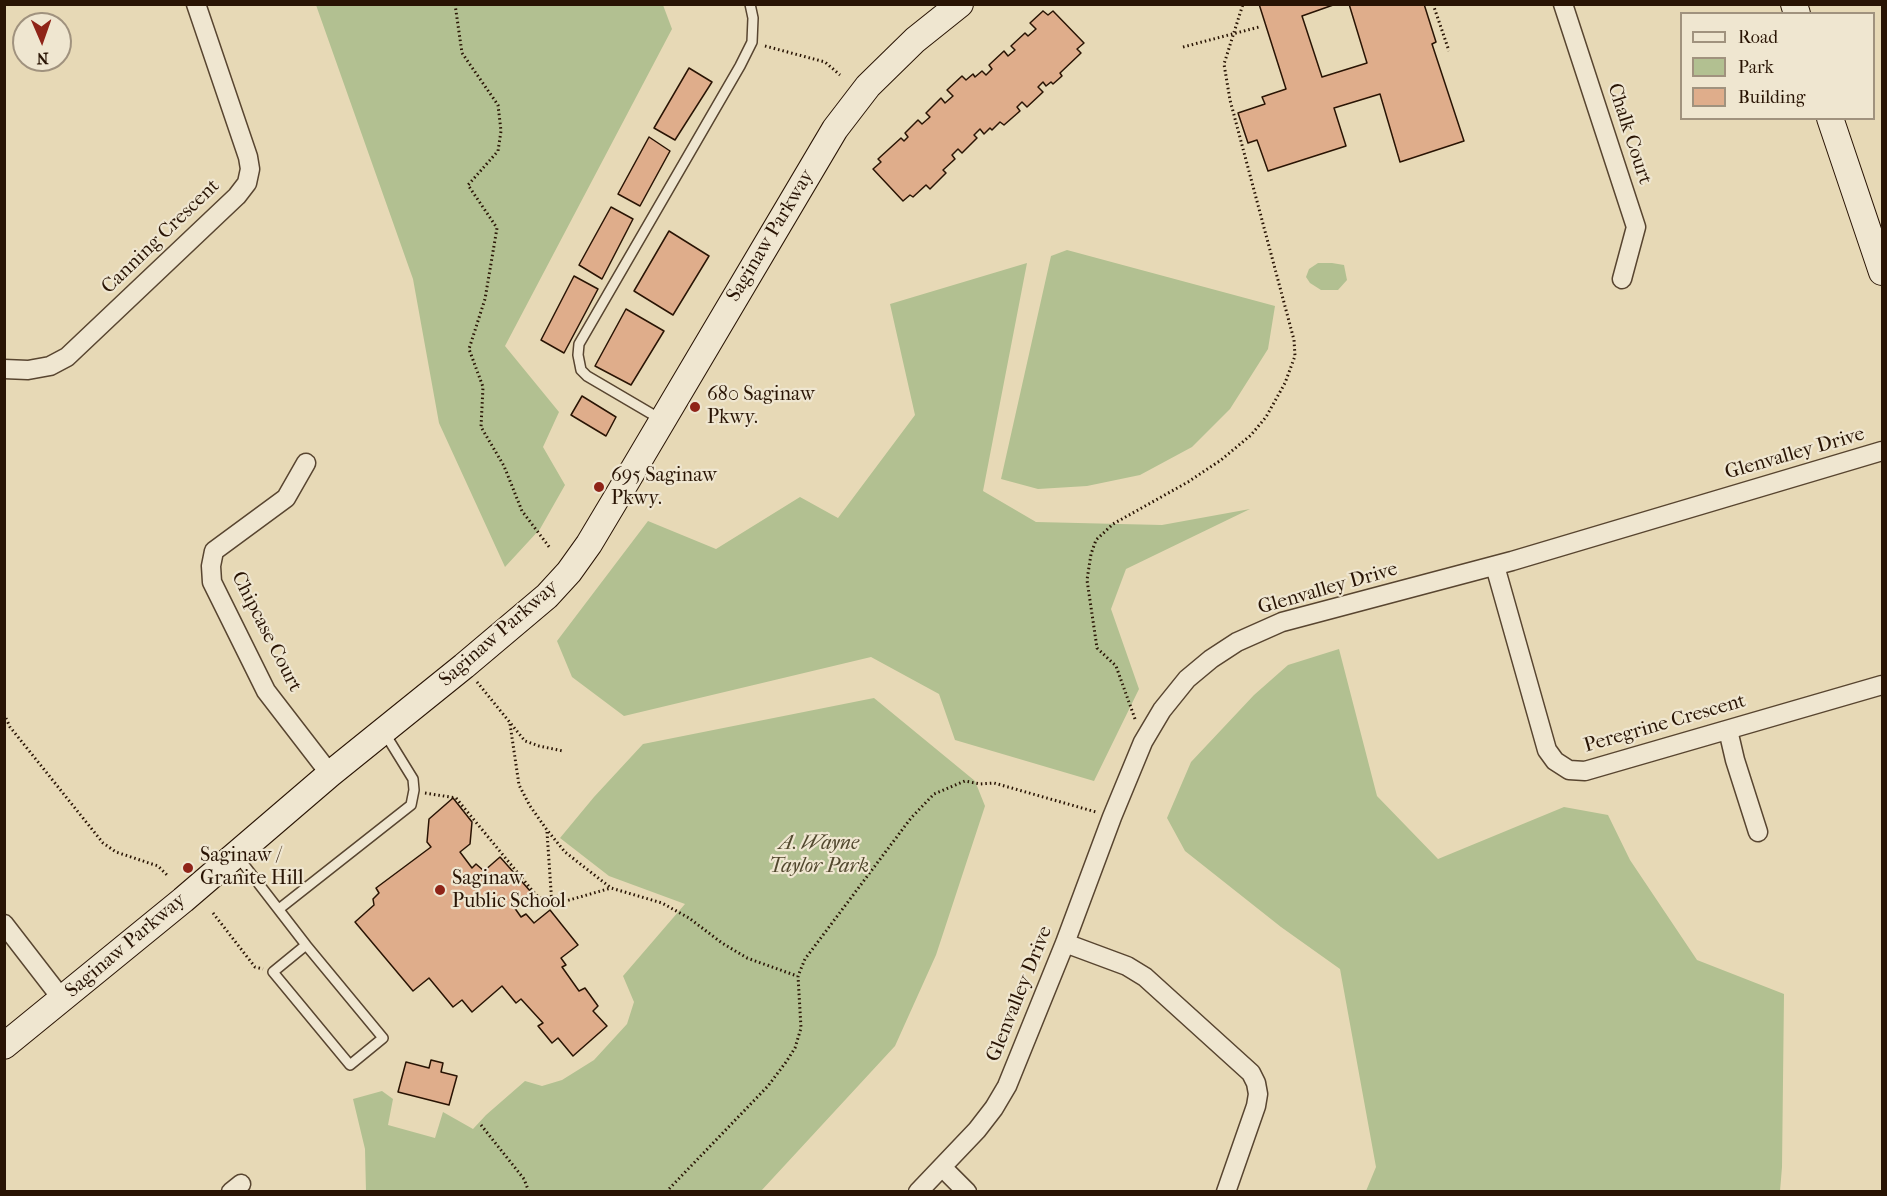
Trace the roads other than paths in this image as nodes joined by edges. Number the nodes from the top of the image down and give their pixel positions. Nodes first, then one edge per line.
1 (196, 4) edge
2 (750, 4) edge
3 (960, 4) edge
4 (1563, 4) edge
5 (1831, 120) edge
6 (1882, 272) edge
7 (1622, 279) dead end
8 (4, 369) edge
9 (662, 420) junction
10 (1882, 452) edge
11 (306, 463) dead end
12 (1495, 566) junction
13 (1882, 685) edge
14 (1728, 730) junction
15 (383, 731) junction
16 (330, 774) junction
17 (1758, 832) dead end
18 (236, 854) junction
19 (279, 909) junction
20 (4, 924) edge
21 (1065, 943) junction
22 (306, 945) junction
23 (62, 999) junction
24 (4, 1046) edge
25 (942, 1167) junction
26 (918, 1191) edge
27 (967, 1191) edge
28 (1226, 1191) edge

1 - 8 street, Canning Crescent
2 - 9 lane
3 - 9 street, Saginaw Parkway
4 - 7 street, Chalk Court
5 - 6 street
9 - 15 street, Saginaw Parkway
10 - 12 street, Glenvalley Drive
11 - 16 street, Chipcase Court
12 - 14 street, Peregrine Crescent
12 - 21 street, Glenvalley Drive
13 - 14 street, Peregrine Crescent
14 - 17 street
15 - 16 street, Saginaw Parkway
15 - 19 lane
16 - 18 street, Saginaw Parkway
18 - 19 lane
18 - 23 street, Saginaw Parkway
19 - 22 lane
20 - 23 street
21 - 25 street, Glenvalley Drive
21 - 28 street
22 - 22 lane
23 - 24 street, Saginaw Parkway
25 - 26 street, Glenvalley Drive
25 - 27 street

